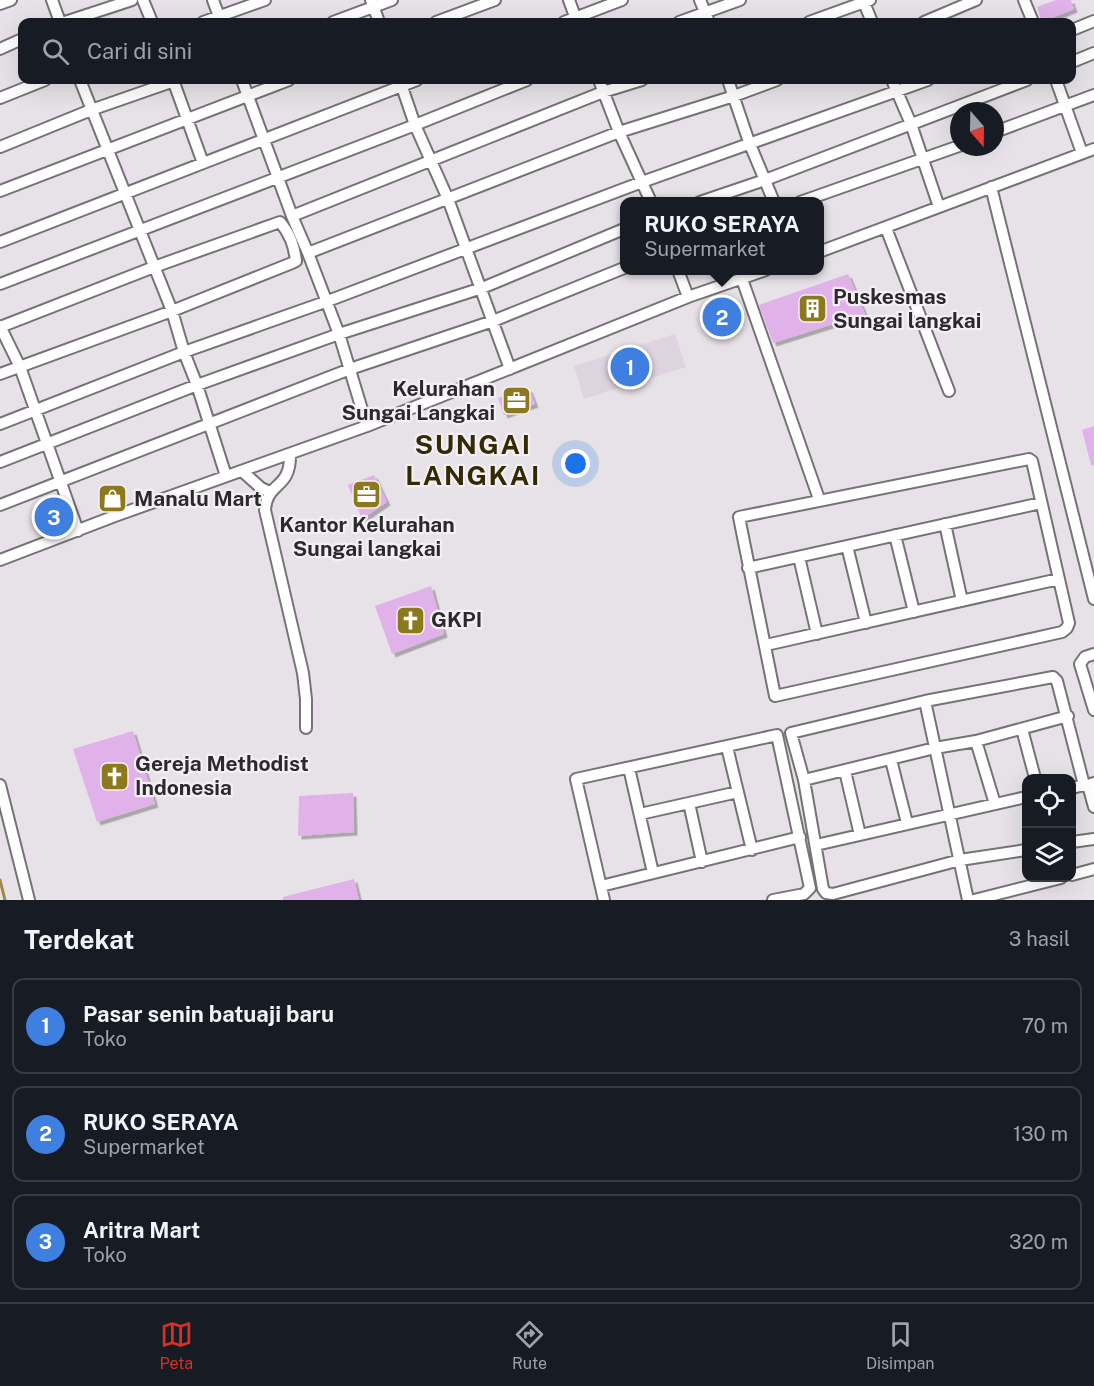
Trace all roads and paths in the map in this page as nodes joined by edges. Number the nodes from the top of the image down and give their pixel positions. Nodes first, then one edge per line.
1 (10, 0) edge
2 (52, 0) edge
3 (132, 0) edge
4 (143, 0) edge
5 (213, 0) edge
6 (265, 0) edge
7 (392, 0) edge
8 (495, 0) edge
9 (569, 0) edge
10 (622, 0) edge
11 (700, 0) edge
12 (740, 0) edge
13 (976, 0) edge
14 (1024, 0) edge
15 (866, 1) edge
16 (0, 4) edge
17 (372, 4) edge
18 (59, 18) edge
19 (77, 18) edge
20 (150, 18) edge
21 (219, 18) edge
22 (224, 18) edge
23 (342, 18) edge
24 (377, 18) edge
25 (447, 18) edge
26 (576, 18) edge
27 (582, 18) edge
28 (708, 18) edge
29 (821, 18) edge
30 (871, 18) edge
31 (933, 18) edge
32 (1031, 18) edge
33 (1094, 21) edge
34 (1076, 28) edge
35 (18, 41) edge
36 (0, 48) edge
37 (1094, 53) edge
38 (1076, 60) edge
39 (35, 84) edge
40 (81, 84) edge
41 (164, 84) edge
42 (176, 84) edge
43 (243, 84) edge
44 (278, 84) edge
45 (398, 84) edge
46 (400, 84) edge
47 (517, 84) edge
48 (600, 84) edge
49 (629, 84) edge
50 (730, 84) edge
51 (766, 84) edge
52 (1016, 84) edge
53 (1057, 84) edge
54 (894, 85) edge
55 (603, 92) junction
56 (247, 95) junction
57 (1094, 95) edge
58 (734, 96) junction
59 (0, 98) edge
60 (1065, 106) junction
61 (91, 110) junction
62 (186, 119) junction
63 (910, 124) junction
64 (415, 125) junction
65 (1004, 129) edge
66 (620, 132) junction
67 (263, 139) junction
68 (749, 142) junction
69 (0, 147) edge
70 (1094, 148) edge
71 (950, 149) edge
72 (107, 150) junction
73 (1082, 153) junction
74 (432, 159) junction
75 (923, 159) junction
76 (203, 163) junction
77 (278, 178) junction
78 (765, 180) junction
79 (642, 182) junction
80 (991, 187) junction
81 (0, 191) edge
82 (125, 193) junction
83 (649, 197) edge
84 (712, 197) edge
85 (772, 197) edge
86 (812, 197) edge
87 (448, 199) junction
88 (939, 207) junction
89 (292, 216) junction
90 (886, 228) junction
91 (140, 230) junction
92 (620, 231) edge
93 (0, 242) edge
94 (465, 249) junction
95 (824, 250) edge
96 (308, 253) junction
97 (154, 267) junction
98 (620, 270) edge
99 (680, 275) edge
100 (753, 275) edge
101 (742, 279) junction
102 (0, 284) edge
103 (482, 288) junction
104 (688, 297) junction
105 (325, 302) junction
106 (172, 311) junction
107 (493, 321) junction
108 (0, 327) edge
109 (339, 334) junction
110 (184, 352) junction
111 (20, 367) junction
112 (350, 369) junction
113 (510, 369) junction
114 (0, 374) edge
115 (197, 385) junction
116 (949, 391) dead end
117 (35, 411) junction
118 (210, 423) junction
119 (0, 424) edge
120 (367, 426) junction
121 (47, 443) junction
122 (290, 454) junction
123 (0, 462) edge
124 (242, 471) junction
125 (226, 476) junction
126 (60, 481) junction
127 (270, 492) junction
128 (819, 500) junction
129 (1041, 503) junction
130 (0, 505) edge
131 (945, 524) junction
132 (78, 531) junction
133 (895, 535) junction
134 (847, 546) junction
135 (799, 556) junction
136 (0, 560) edge
137 (748, 568) junction
138 (1059, 579) junction
139 (1094, 599) edge
140 (962, 601) junction
141 (914, 612) junction
142 (866, 623) junction
143 (817, 634) junction
144 (766, 645) junction
145 (1094, 654) edge
146 (925, 701) junction
147 (1093, 704) edge
148 (1068, 716) junction
149 (306, 728) dead end
150 (1022, 729) junction
151 (976, 741) junction
152 (727, 747) junction
153 (935, 748) junction
154 (891, 760) junction
155 (629, 768) junction
156 (845, 771) junction
157 (1034, 774) edge
158 (804, 780) junction
159 (1094, 783) edge
160 (0, 785) edge
161 (1076, 787) edge
162 (738, 792) junction
163 (1022, 797) edge
164 (689, 803) junction
165 (995, 804) junction
166 (1094, 807) edge
167 (640, 814) junction
168 (949, 815) junction
169 (907, 823) junction
170 (860, 835) junction
171 (800, 837) junction
172 (1094, 838) edge
173 (1076, 841) edge
174 (816, 845) junction
175 (752, 850) junction
176 (1022, 851) edge
177 (960, 860) junction
178 (702, 862) junction
179 (1094, 869) edge
180 (653, 873) junction
181 (1076, 874) edge
182 (1045, 882) edge
183 (601, 886) junction
184 (29, 900) edge
185 (604, 900) edge
186 (773, 900) edge
187 (968, 900) edge
188 (974, 900) edge

1 - 16 street
2 - 18 street
3 - 19 street
4 - 20 street
5 - 21 street
6 - 22 street
7 - 17 street
8 - 25 street
9 - 26 street
10 - 27 street
11 - 28 street
12 - 28 street
13 - 31 street
14 - 32 street
15 - 29 street
15 - 30 street
17 - 23 street
17 - 24 street
33 - 34 street
35 - 36 street
37 - 38 street
39 - 59 street
40 - 61 street
41 - 61 street
42 - 62 street
43 - 56 street
44 - 56 street
45 - 67 street
46 - 64 street
47 - 64 street
48 - 55 street
49 - 55 street
50 - 58 street
51 - 58 street
52 - 63 street
53 - 60 street
54 - 63 street
54 - 68 street
55 - 66 street
55 - 74 street
56 - 62 street
56 - 67 street
57 - 60 street
58 - 66 street
58 - 68 street
60 - 65 street
60 - 73 street
61 - 69 street
61 - 72 street
62 - 72 street
62 - 76 street
63 - 75 street
63 - 78 street
64 - 74 street
64 - 77 street
66 - 79 street
66 - 87 street
67 - 76 street
67 - 77 street
68 - 78 street
68 - 79 street
70 - 73 street
71 - 75 street
72 - 81 street
72 - 82 street
73 - 80 street
74 - 87 street
74 - 89 street
75 - 86 street
75 - 88 street
76 - 82 street
77 - 89 street
77 - 91 street
78 - 84 street
78 - 85 street
79 - 83 street
79 - 94 street
80 - 88 street
80 - 139 street
82 - 91 street
82 - 93 street
87 - 94 street
87 - 96 street
88 - 90 street
89 - 96 street
90 - 95 street
90 - 116 street
91 - 97 street
91 - 102 street
92 - 103 street
94 - 103 street
94 - 105 street
96 - 105 street
97 - 106 street
97 - 106 street
97 - 108 street
98 - 107 street
99 - 104 street
100 - 101 street
101 - 104 street
101 - 128 street
103 - 107 street
103 - 109 street
104 - 113 street
105 - 109 street
105 - 110 street
106 - 110 street
106 - 111 street
107 - 112 street
107 - 113 street
108 - 111 street
109 - 112 street
109 - 115 street
110 - 115 street
110 - 117 street
111 - 114 street
111 - 117 street
112 - 118 street
112 - 120 street
113 - 120 street
115 - 118 street
115 - 121 street
117 - 119 street
117 - 121 street
118 - 125 street
118 - 126 street
120 - 122 street
121 - 123 street
121 - 126 street
122 - 124 street
122 - 127 street
124 - 125 street
124 - 127 street
125 - 132 street
126 - 130 street
126 - 132 street
127 - 149 street
128 - 129 street
128 - 137 street
129 - 131 street
129 - 138 street
131 - 133 street
131 - 140 street
132 - 136 street
133 - 134 street
133 - 141 street
134 - 135 street
134 - 142 street
135 - 137 street
135 - 143 street
137 - 144 street
138 - 140 street
138 - 144 street
140 - 141 street
141 - 142 street
142 - 143 street
143 - 144 street
145 - 147 street
146 - 148 street
146 - 153 street
146 - 158 street
148 - 150 street
148 - 161 street
150 - 151 street
150 - 157 street
151 - 153 street
151 - 165 street
152 - 155 street
152 - 162 street
152 - 171 street
153 - 154 street
153 - 168 street
154 - 156 street
154 - 169 street
155 - 167 street
155 - 183 street
156 - 158 street
156 - 170 street
158 - 174 street
159 - 166 street
160 - 184 street
162 - 164 street
162 - 175 street
163 - 165 street
164 - 167 street
164 - 178 street
165 - 168 street
167 - 180 street
168 - 169 street
168 - 177 street
169 - 170 street
170 - 174 street
171 - 175 street
171 - 186 street
172 - 173 street
174 - 177 street
175 - 178 street
176 - 177 street
177 - 187 street
178 - 180 street
179 - 181 street
180 - 183 street
182 - 188 street
183 - 185 street

